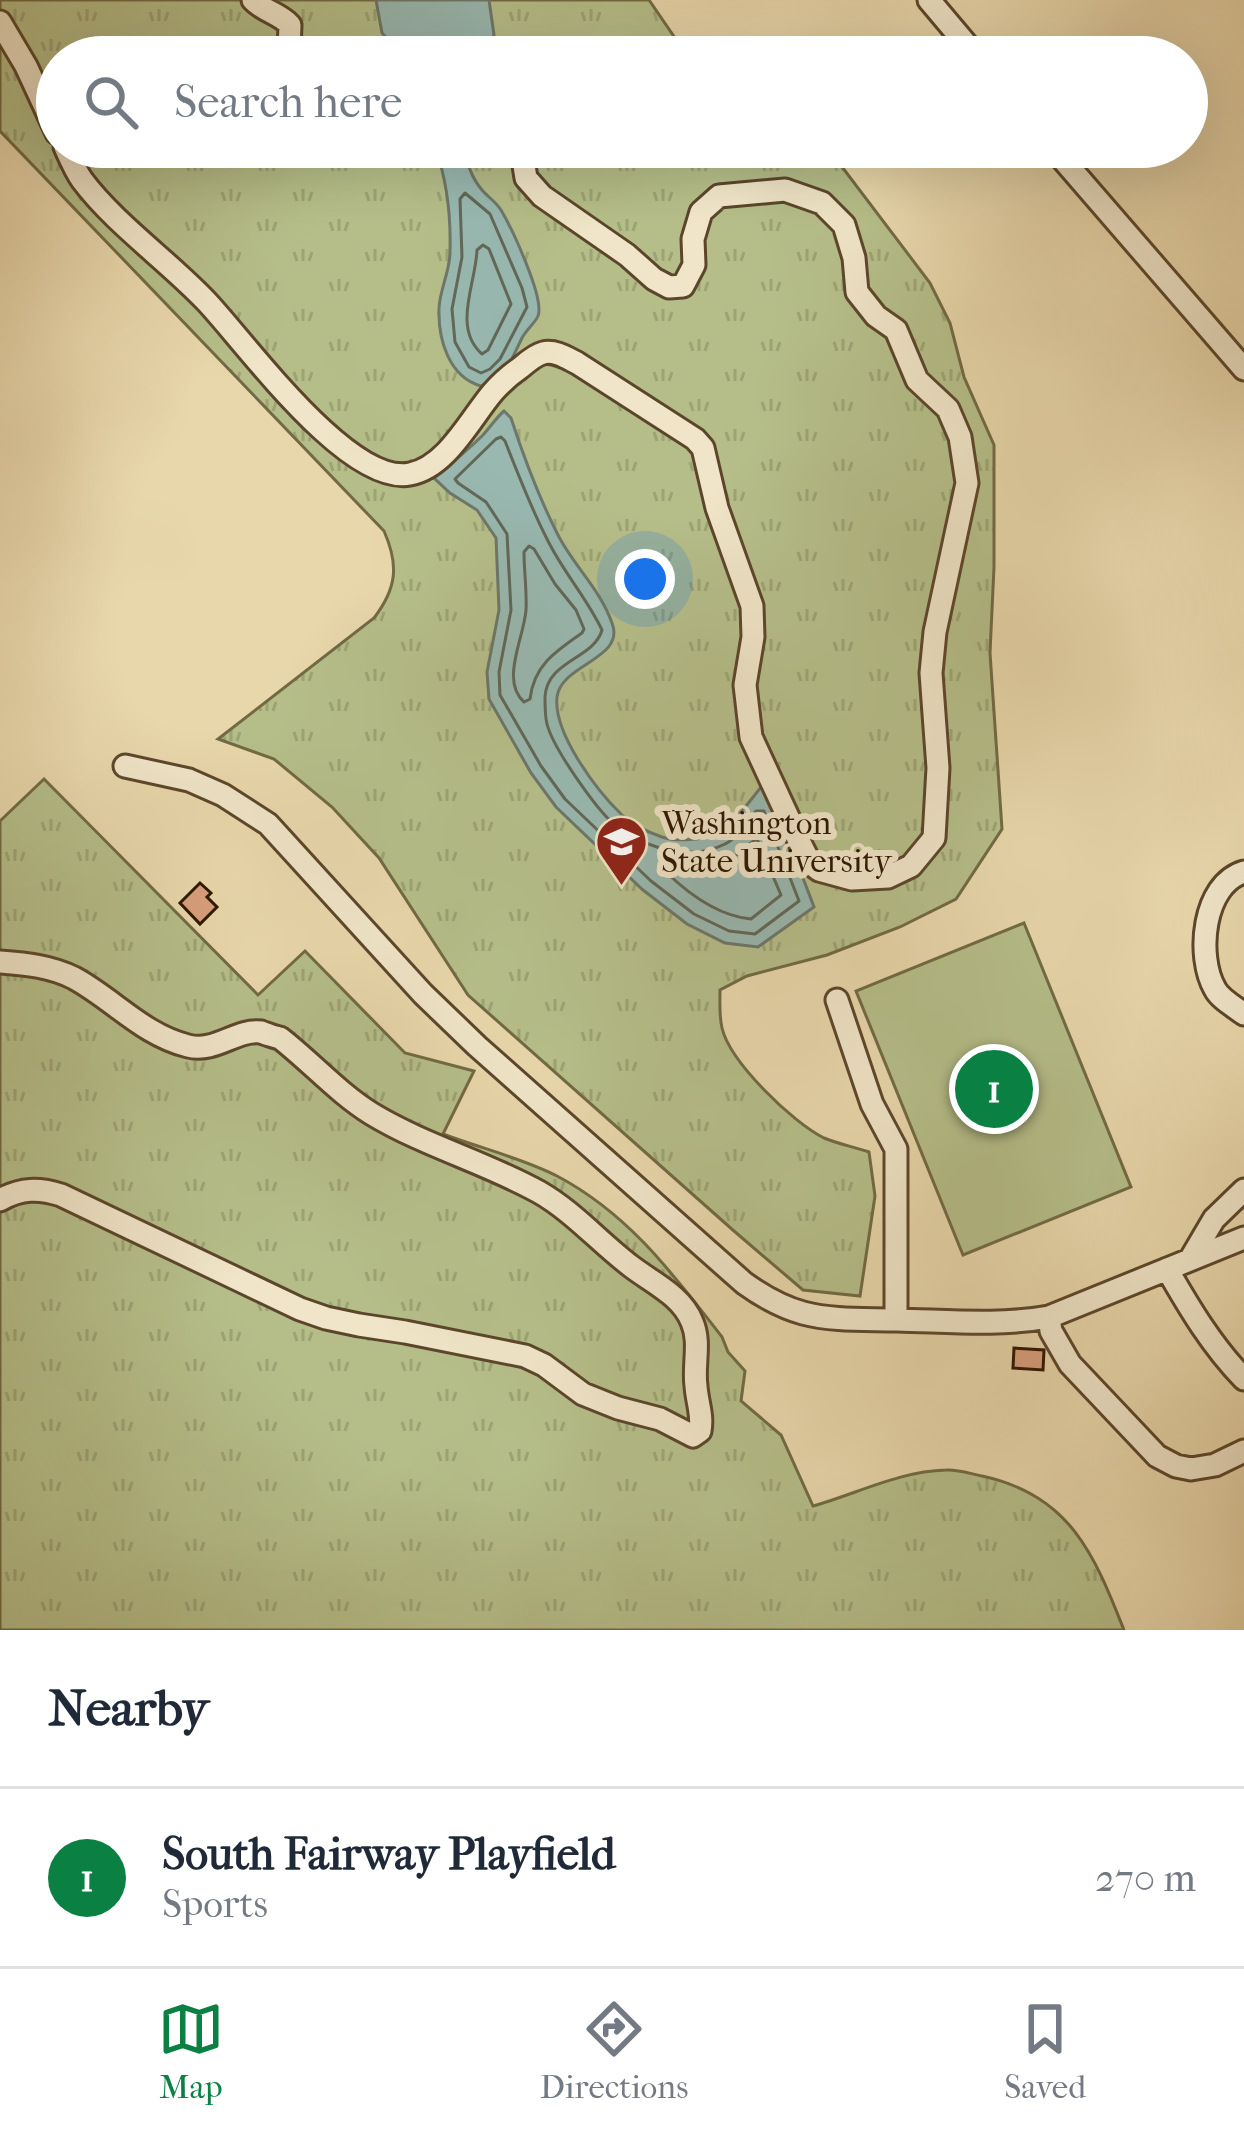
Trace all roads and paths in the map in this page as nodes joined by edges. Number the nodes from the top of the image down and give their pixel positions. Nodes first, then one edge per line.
1 (253, 0) edge
2 (929, 0) edge
3 (0, 22) edge
4 (290, 36) edge
5 (959, 36) edge
6 (36, 88) edge
7 (76, 168) edge
8 (524, 168) edge
9 (1070, 168) edge
10 (1244, 369) edge
11 (125, 766) dead end
12 (1244, 872) edge
13 (0, 962) edge
14 (837, 1000) dead end
15 (1244, 1014) edge
16 (1244, 1190) edge
17 (0, 1200) edge
18 (1244, 1238) edge
19 (1191, 1258) junction
20 (1167, 1269) junction
21 (1049, 1317) junction
22 (896, 1320) junction
23 (1244, 1379) edge
24 (1244, 1451) edge

1 - 4 street
2 - 5 street
3 - 6 street
7 - 8 street
9 - 10 street
11 - 22 street
12 - 15 street
13 - 17 street
14 - 22 street
16 - 19 street
18 - 19 street
19 - 20 street
20 - 21 street
20 - 23 street
21 - 22 street
21 - 24 street

